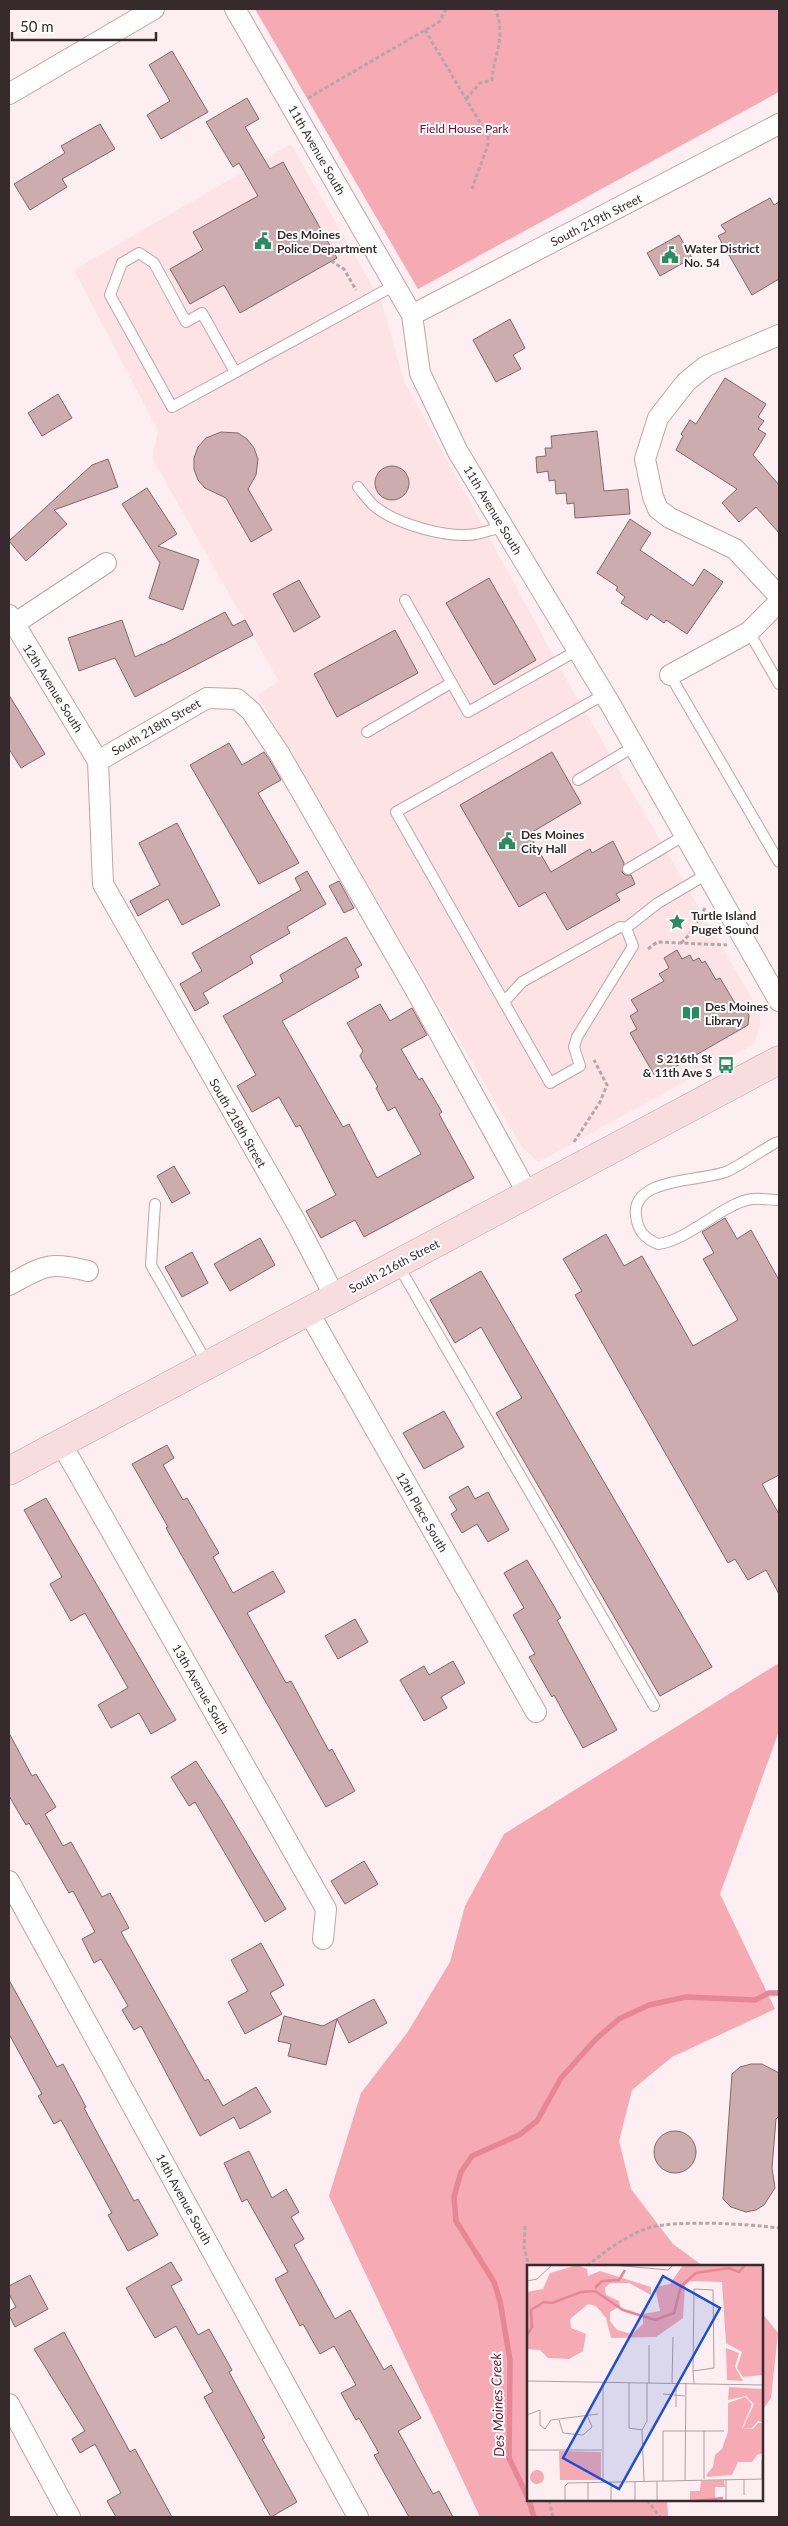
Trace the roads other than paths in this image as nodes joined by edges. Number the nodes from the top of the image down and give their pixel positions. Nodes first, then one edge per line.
1 (154, 9) edge
2 (236, 9) edge
3 (128, 15) edge
4 (9, 94) edge
5 (779, 124) edge
6 (395, 284) junction
7 (412, 315) junction
8 (779, 336) edge
9 (235, 372) junction
10 (358, 487) dead end
11 (503, 527) junction
12 (106, 563) dead end
13 (779, 596) edge
14 (405, 600) dead end
15 (779, 602) edge
16 (11, 620) edge
17 (749, 632) junction
18 (578, 650) junction
19 (670, 675) joint
20 (451, 683) junction
21 (779, 684) edge
22 (604, 694) junction
23 (367, 732) dead end
24 (635, 746) junction
25 (98, 761) junction
26 (578, 780) dead end
27 (685, 835) junction
28 (778, 858) edge
29 (628, 869) dead end
30 (707, 874) junction
31 (626, 928) junction
32 (779, 1001) edge
33 (504, 1002) junction
34 (779, 1060) edge
35 (779, 1142) edge
36 (528, 1194) junction
37 (779, 1200) edge
38 (154, 1204) dead end
39 (398, 1264) junction
40 (88, 1271) dead end
41 (9, 1285) edge
42 (335, 1297) junction
43 (308, 1312) junction
44 (208, 1365) junction
45 (61, 1443) junction
46 (9, 1471) edge
47 (654, 1706) dead end
48 (536, 1712) dead end
49 (9, 1881) edge
50 (323, 1940) dead end
51 (9, 2404) edge
52 (70, 2517) edge
53 (358, 2517) edge

1 - 3 street
2 - 6 street, 11th Avenue South
3 - 4 street
5 - 7 street, South 219th Street
6 - 7 street, 11th Avenue South
6 - 9 lane
7 - 11 street, 11th Avenue South
8 - 13 street
9 - 9 lane
10 - 11 lane
11 - 18 street, 11th Avenue South
12 - 16 street
14 - 20 lane
15 - 17 street
16 - 25 street, 12th Avenue South
17 - 19 street
17 - 21 lane
18 - 20 lane
18 - 22 street, 11th Avenue South
19 - 28 lane
20 - 23 lane
22 - 24 street, 11th Avenue South
22 - 33 lane
24 - 26 lane
24 - 27 street, 11th Avenue South
25 - 36 street, South 218th Street
25 - 42 street, South 218th Street
27 - 29 lane
27 - 30 street, 11th Avenue South
30 - 31 lane
30 - 32 street, 11th Avenue South
31 - 33 lane
31 - 33 lane
34 - 36 main road, South 216th Street
35 - 37 lane
36 - 39 main road, South 216th Street
38 - 44 lane
39 - 42 main road, South 216th Street
39 - 47 lane
40 - 41 street
42 - 43 main road, South 216th Street
43 - 44 main road, South 216th Street
43 - 48 street, 12th Place South
44 - 45 main road, South 216th Street
45 - 46 main road, South 216th Street
45 - 50 street, 13th Avenue South
49 - 53 street, 14th Avenue South
51 - 52 street

